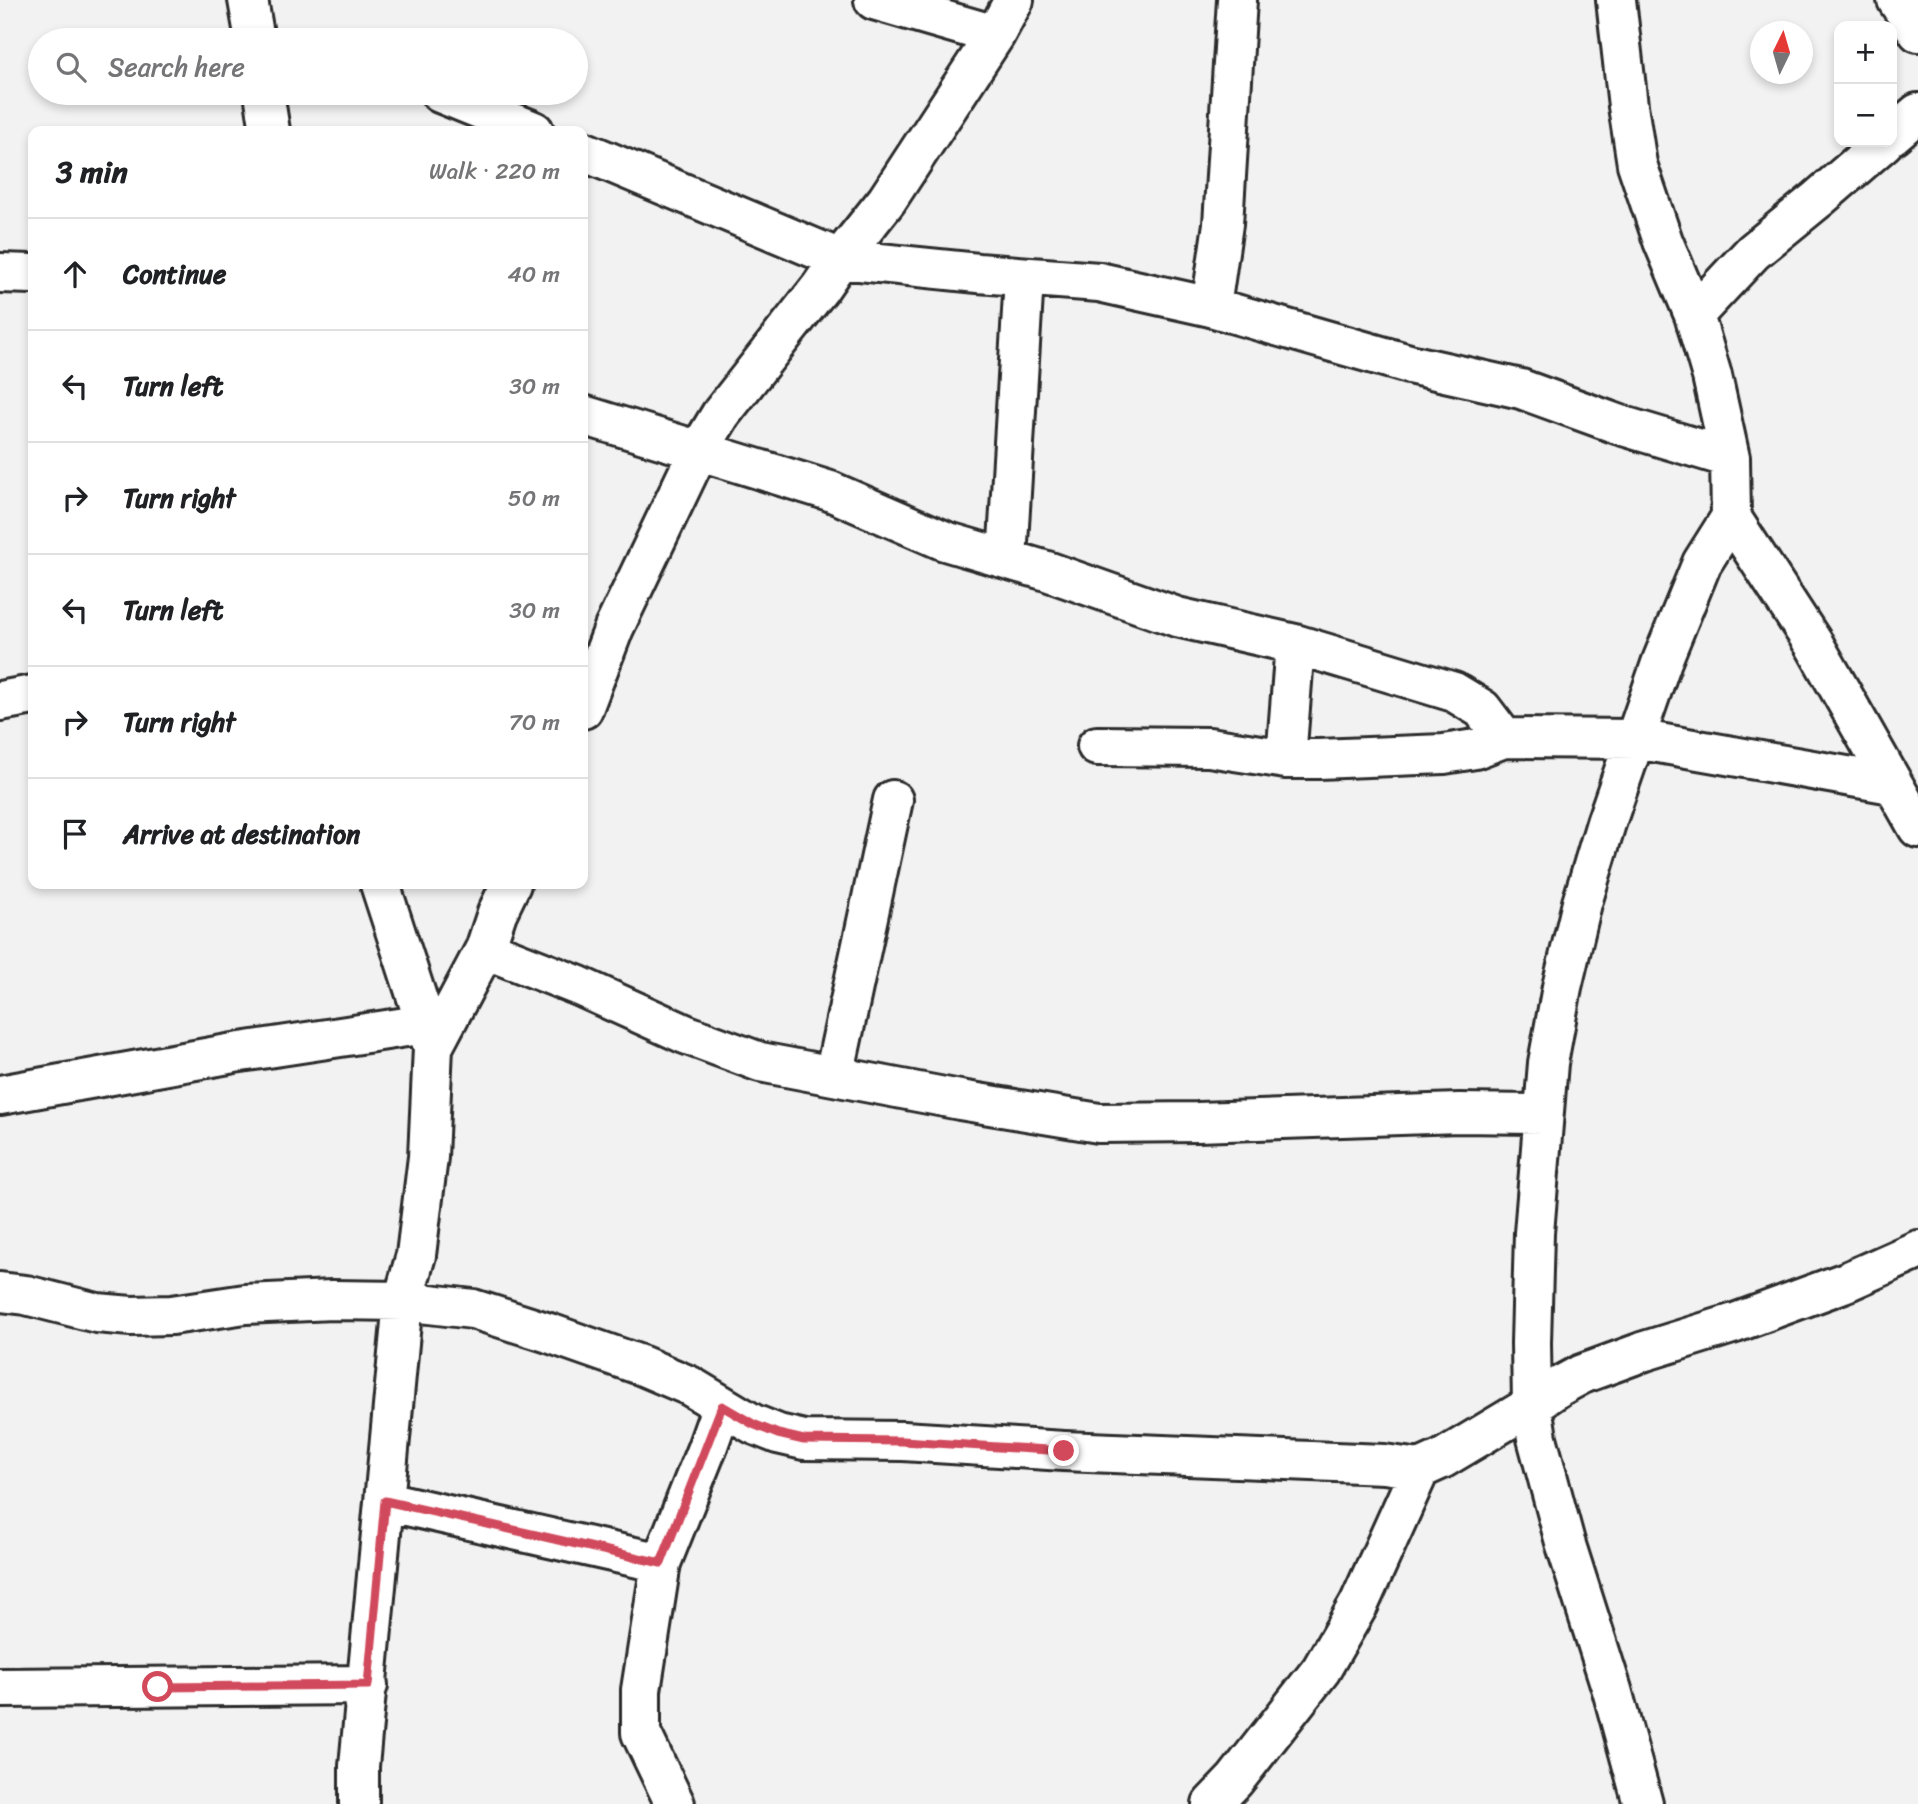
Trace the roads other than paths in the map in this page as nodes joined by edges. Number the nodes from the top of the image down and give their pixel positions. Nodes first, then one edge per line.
1 (248, 0) edge
2 (874, 0) edge
3 (1014, 0) edge
4 (1237, 0) edge
5 (1616, 0) edge
6 (1897, 0) edge
7 (253, 28) edge
8 (1918, 32) edge
9 (995, 35) junction
10 (266, 105) edge
11 (470, 105) edge
12 (1918, 113) edge
13 (269, 126) edge
14 (522, 126) edge
15 (1897, 131) edge
16 (1878, 147) edge
17 (588, 153) edge
18 (840, 259) junction
19 (0, 273) edge
20 (28, 274) edge
21 (1024, 278) junction
22 (1210, 307) junction
23 (1694, 315) junction
24 (588, 416) edge
25 (698, 452) junction
26 (1730, 458) junction
27 (1731, 517) junction
28 (1007, 559) junction
29 (1295, 644) junction
30 (28, 696) edge
31 (588, 696) edge
32 (0, 701) edge
33 (1504, 738) junction
34 (1636, 739) junction
35 (1097, 746) dead end
36 (1286, 759) junction
37 (1892, 784) junction
38 (893, 800) dead end
39 (1918, 828) edge
40 (382, 889) edge
41 (509, 889) edge
42 (485, 949) junction
43 (429, 1035) junction
44 (834, 1076) junction
45 (0, 1096) edge
46 (1543, 1114) junction
47 (1918, 1250) edge
48 (0, 1292) edge
49 (403, 1301) junction
50 (1532, 1405) junction
51 (722, 1406) junction
52 (1420, 1469) junction
53 (385, 1501) junction
54 (661, 1563) junction
55 (368, 1685) junction
56 (0, 1688) edge
57 (359, 1804) edge
58 (675, 1804) edge
59 (1212, 1804) edge
60 (1643, 1804) edge

1 - 7 street
2 - 9 street
3 - 9 street
4 - 22 street
5 - 23 street
6 - 8 street
9 - 18 street
10 - 13 street
11 - 14 street
12 - 15 street
16 - 23 street
17 - 18 street
18 - 21 street
18 - 25 street
19 - 20 street
21 - 22 street
21 - 28 street
22 - 26 street
23 - 26 street
24 - 25 street
25 - 28 street
25 - 31 street
26 - 27 street
27 - 34 street
27 - 37 street
28 - 29 street
29 - 33 street
29 - 36 street
30 - 32 street
33 - 34 street
33 - 36 street
34 - 37 street
34 - 46 street
35 - 36 street
37 - 39 street
38 - 44 street
40 - 43 street
41 - 42 street
42 - 43 street
42 - 44 street
43 - 45 street
43 - 49 street
44 - 46 street
46 - 50 street
47 - 50 street
48 - 49 street
49 - 51 street
49 - 53 street
50 - 52 street
50 - 60 street
51 - 52 street
51 - 54 street
52 - 59 street
53 - 54 street
53 - 55 street
54 - 58 street
55 - 56 street
55 - 57 street

